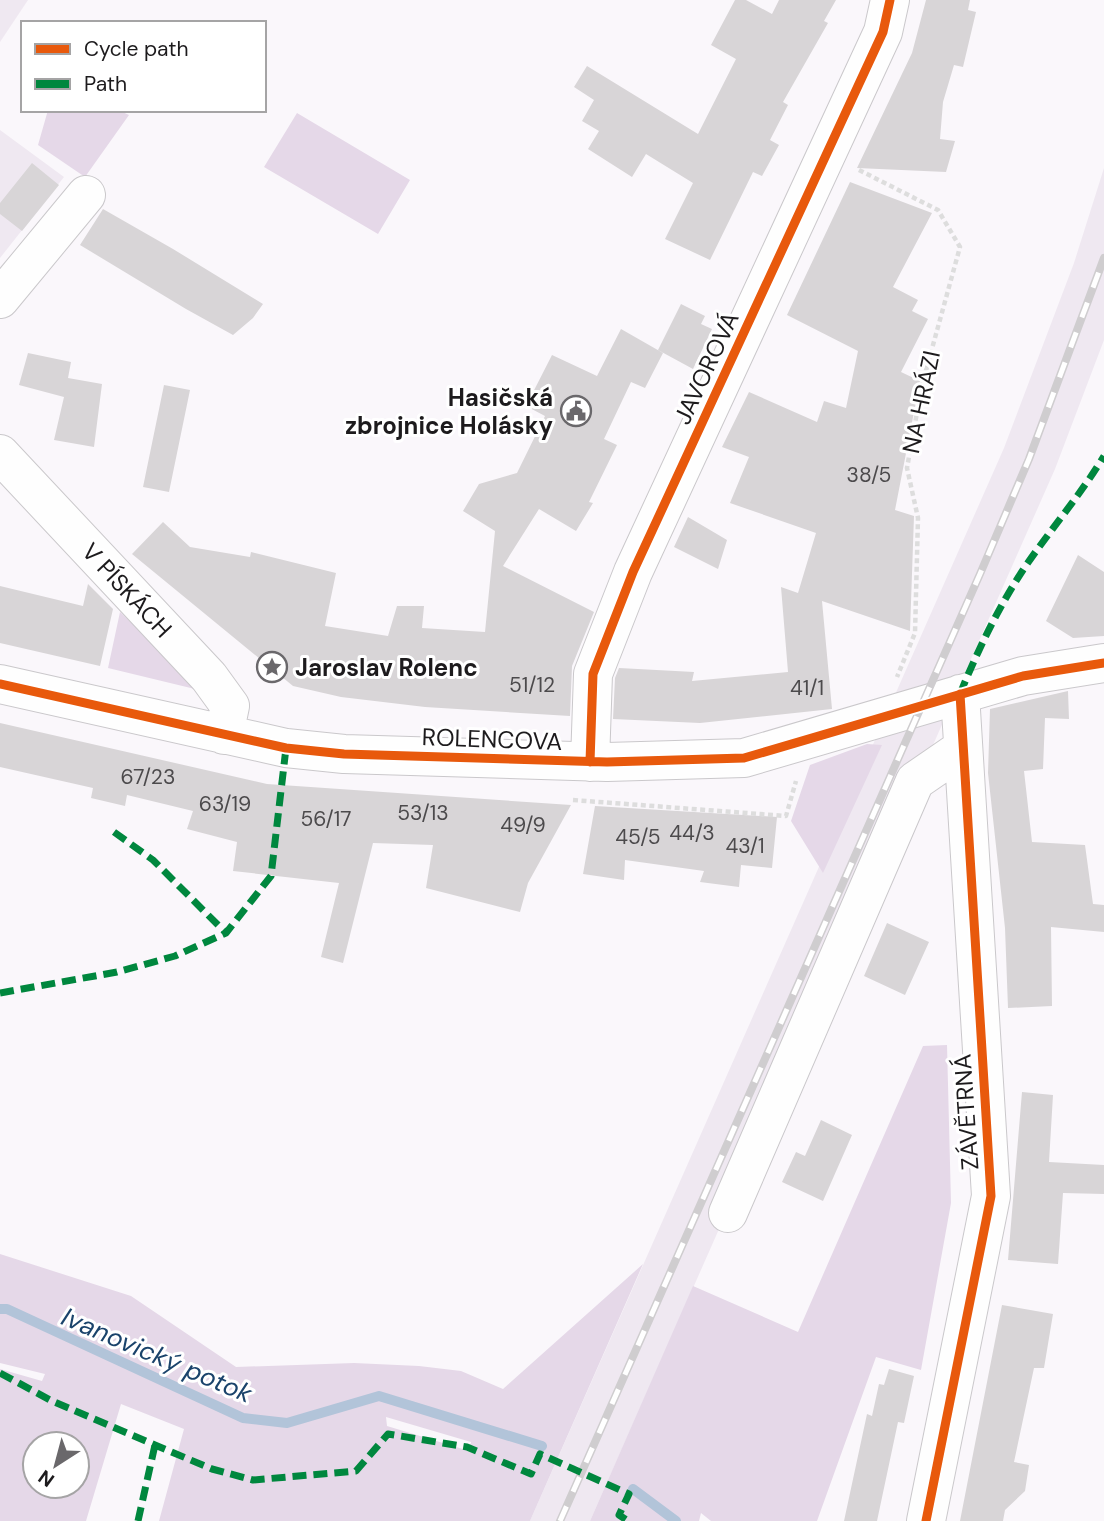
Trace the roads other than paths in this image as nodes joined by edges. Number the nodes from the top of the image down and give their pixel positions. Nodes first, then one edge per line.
1 (890, 0) edge
2 (86, 195) dead end
3 (0, 299) edge
4 (0, 454) edge
5 (1104, 663) edge
6 (0, 684) edge
7 (960, 694) junction
8 (224, 735) junction
9 (963, 748) junction
10 (590, 762) junction
11 (728, 1213) dead end
12 (926, 1521) edge

1 - 10 street, JAVOROVÁ
2 - 3 street
4 - 8 street, V PÍSKÁCH
5 - 7 street, ROLENCOVA
6 - 8 street, ROLENCOVA
7 - 9 street, ZÁVĚTRNÁ
7 - 10 street, ROLENCOVA
8 - 10 street, ROLENCOVA
9 - 11 street
9 - 12 street, ZÁVĚTRNÁ

